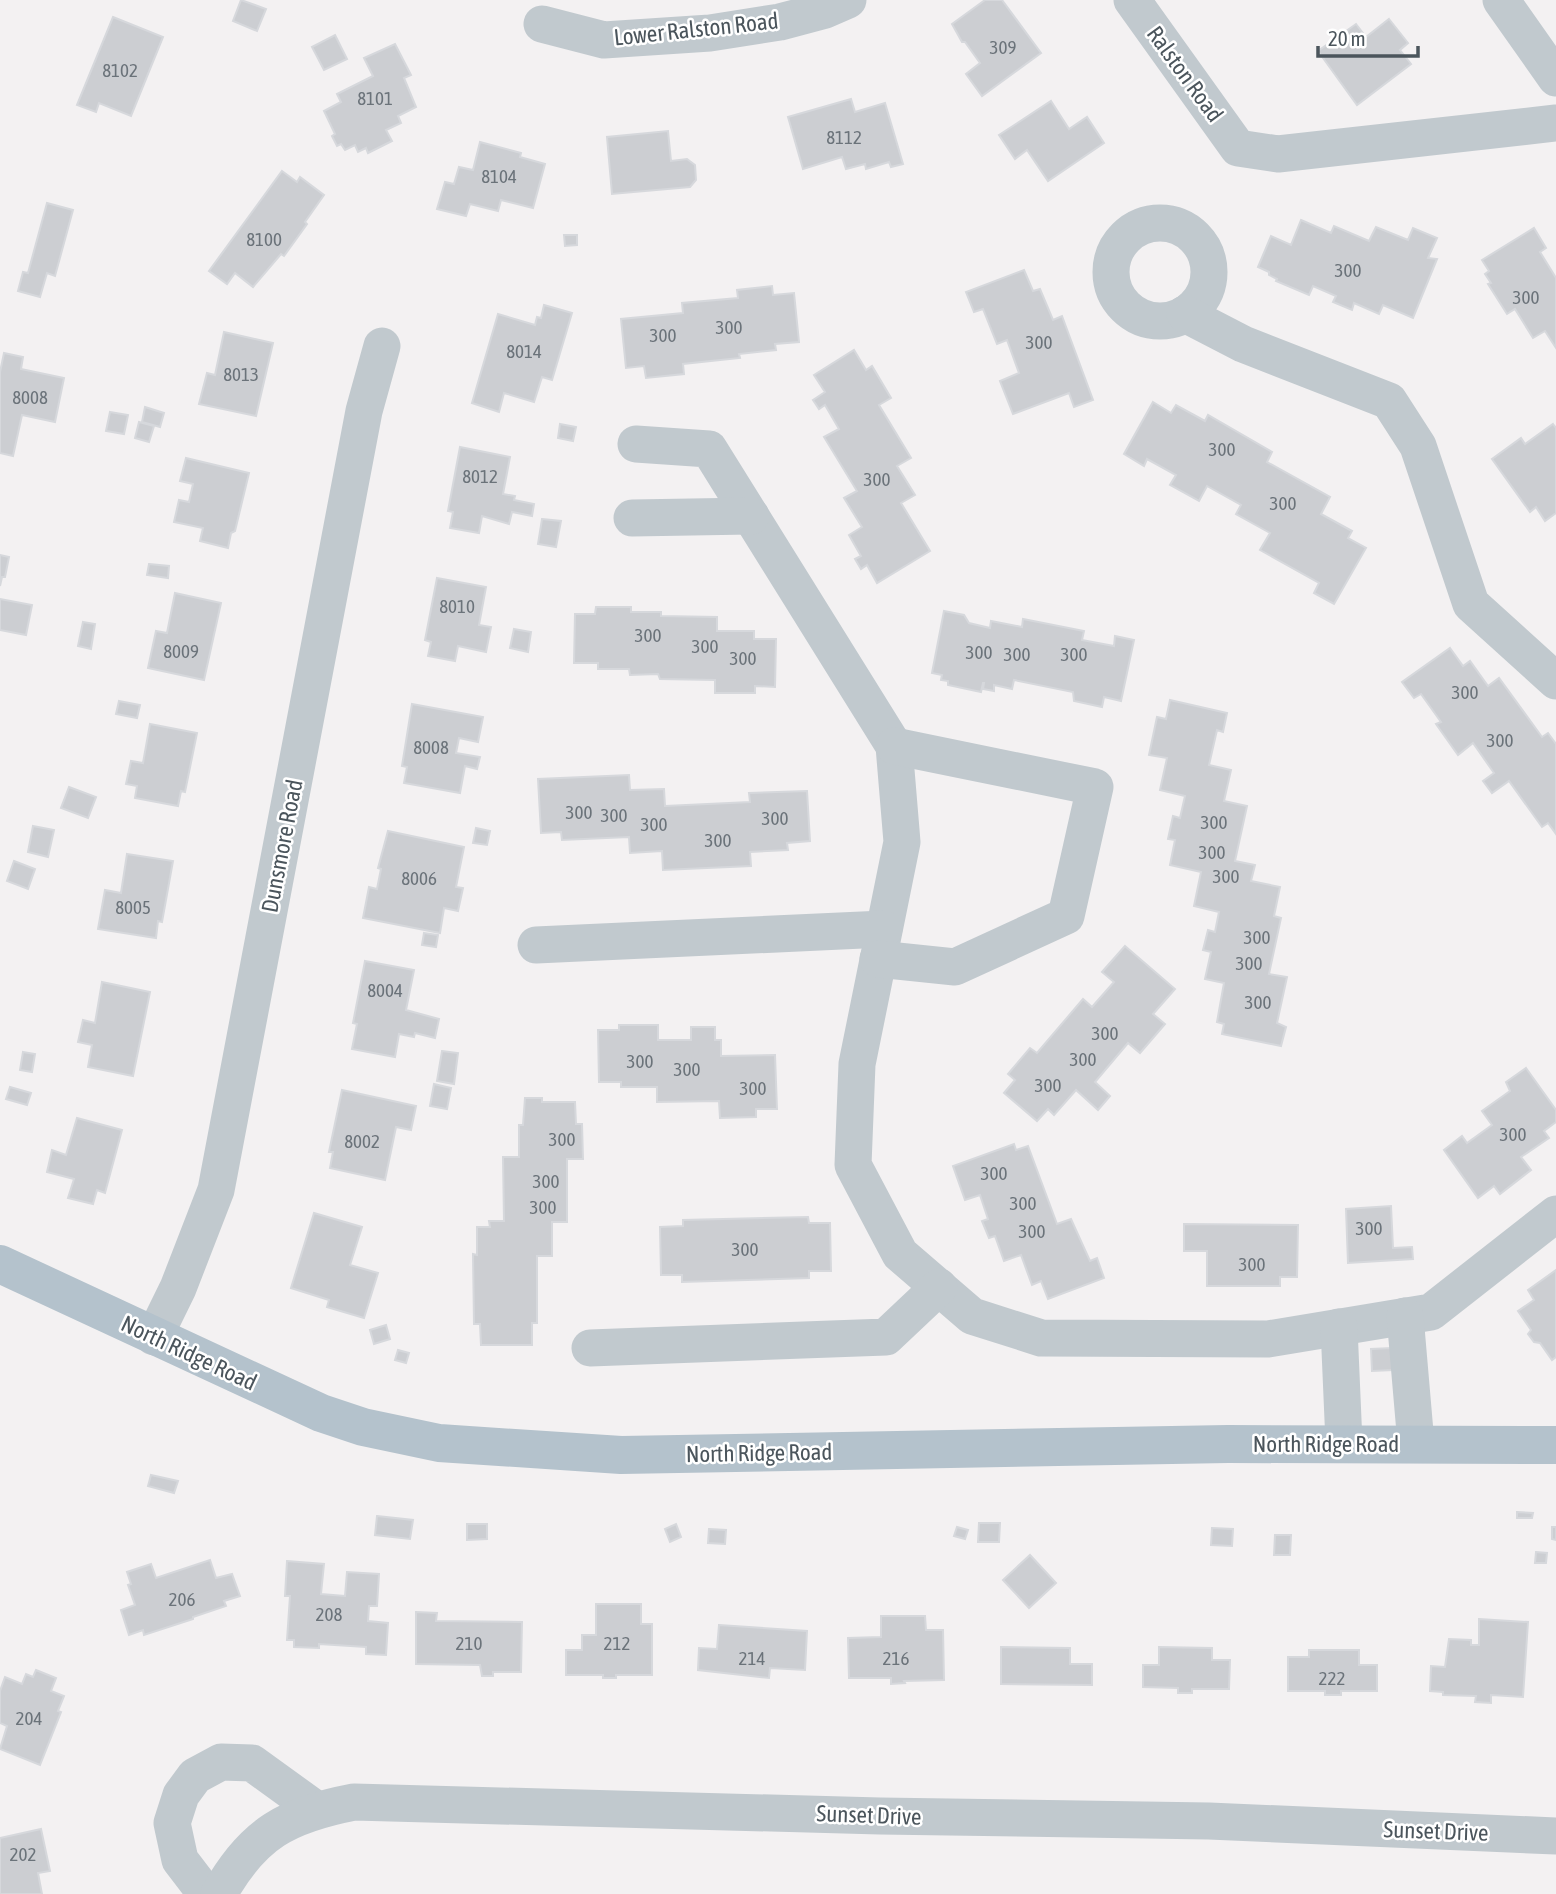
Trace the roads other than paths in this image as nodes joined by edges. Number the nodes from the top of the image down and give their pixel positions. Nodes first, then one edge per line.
1 (848, 0) edge
2 (1132, 0) edge
3 (1501, 0) edge
4 (542, 24) dead end
5 (1556, 78) edge
6 (1556, 123) edge
7 (1185, 314) dead end
8 (382, 346) dead end
9 (636, 444) dead end
10 (751, 516) junction
11 (632, 518) dead end
12 (1556, 681) edge
13 (894, 746) junction
14 (881, 944) junction
15 (536, 945) dead end
16 (1556, 1214) edge
17 (0, 1264) edge
18 (939, 1287) junction
19 (1405, 1316) junction
20 (1339, 1327) junction
21 (154, 1337) junction
22 (590, 1348) dead end
23 (1344, 1443) junction
24 (1416, 1444) junction
25 (1556, 1445) edge
26 (317, 1810) junction
27 (1556, 1836) edge
28 (206, 1894) edge
29 (219, 1894) edge

1 - 4 street, Lower Ralston Road
2 - 6 street, Ralston Road
3 - 5 street
7 - 12 street
8 - 21 street, Dunsmore Road
9 - 10 street
10 - 11 street
10 - 13 street
13 - 14 street
13 - 14 street
14 - 15 street
14 - 18 street
16 - 19 street
17 - 21 main road, North Ridge Road
18 - 20 street
18 - 22 street
19 - 20 street
19 - 24 street
20 - 23 street
21 - 23 main road, North Ridge Road
23 - 24 main road, North Ridge Road
24 - 25 main road, North Ridge Road
26 - 27 street, Sunset Drive
26 - 28 street
26 - 29 street, Sunset Drive

